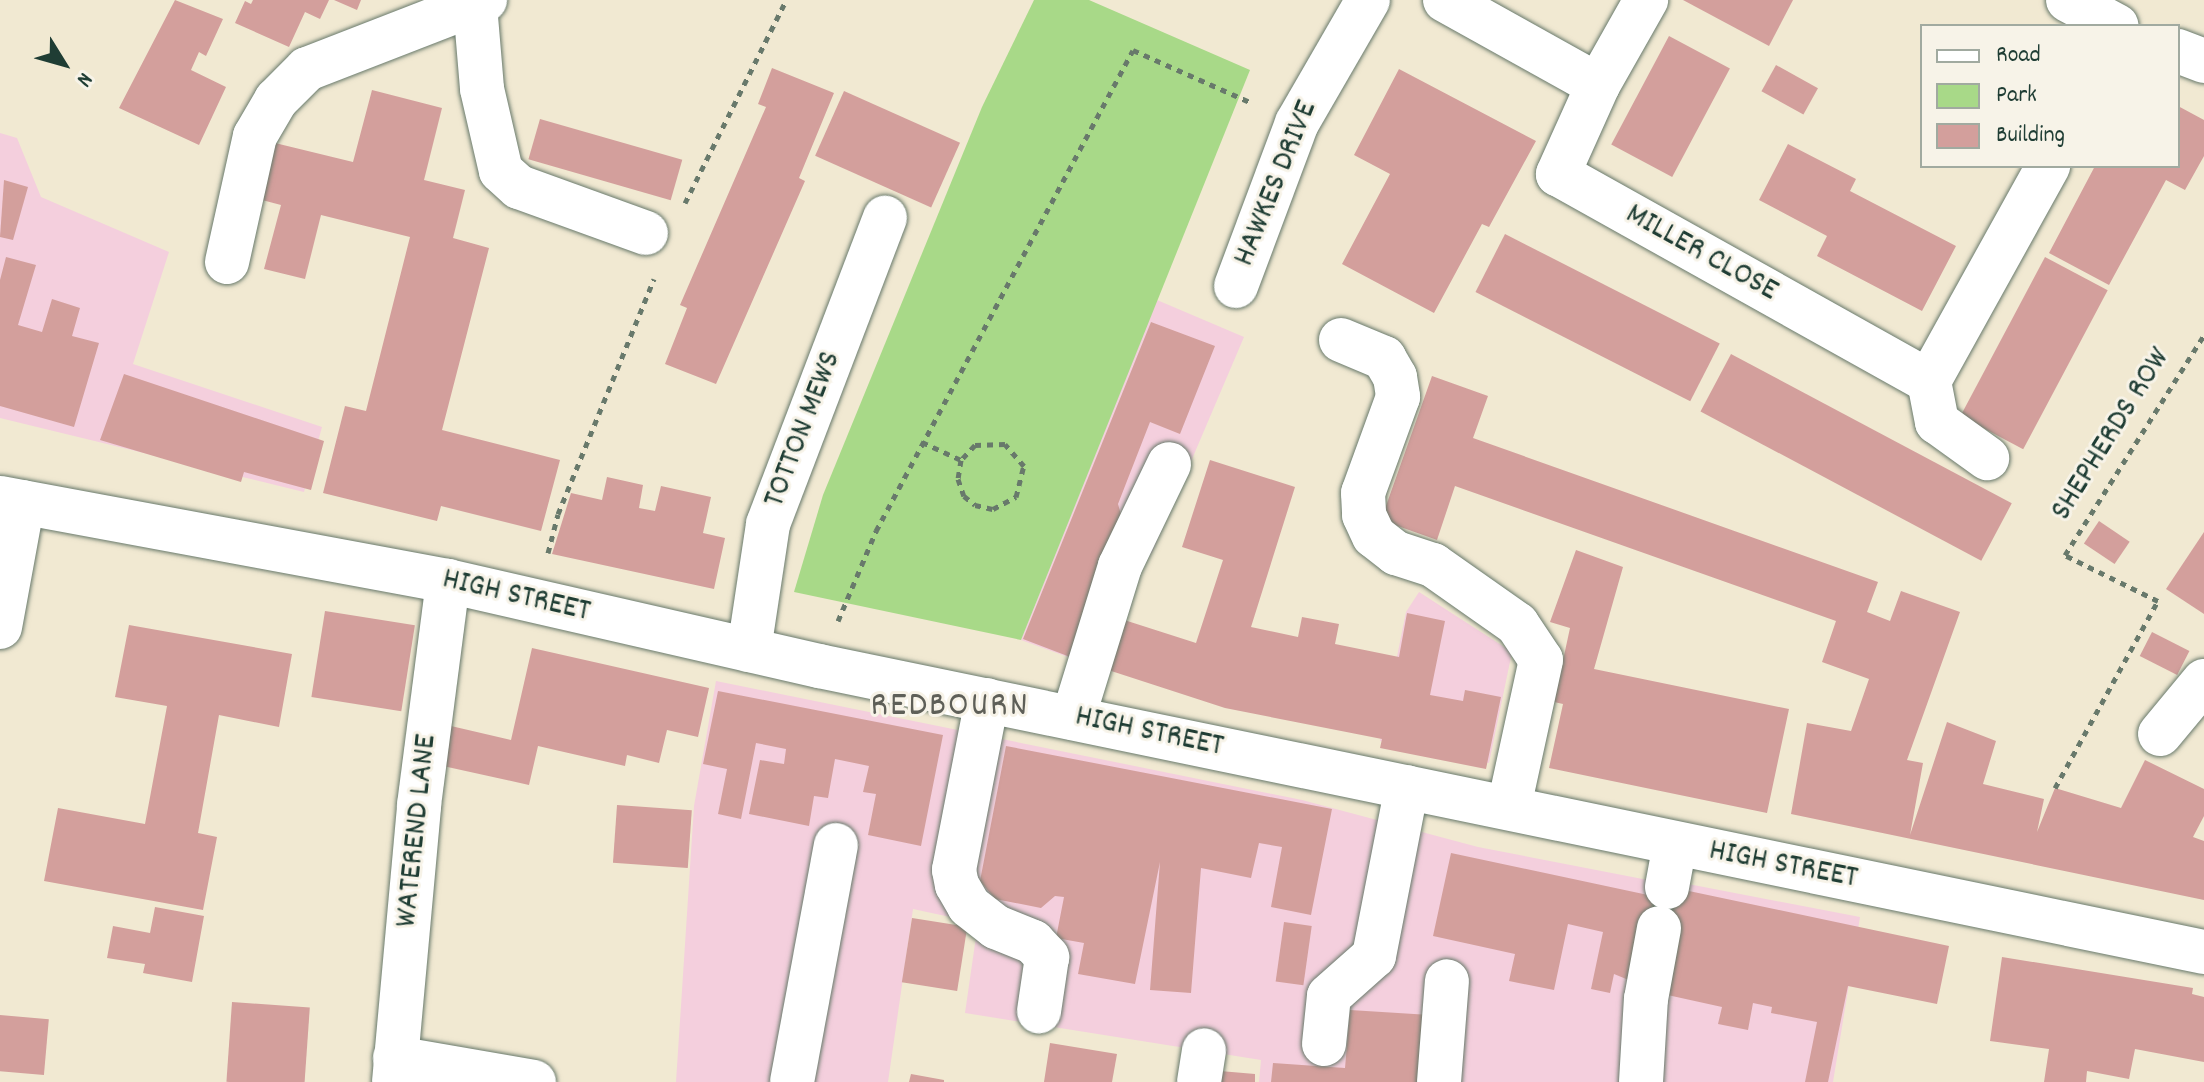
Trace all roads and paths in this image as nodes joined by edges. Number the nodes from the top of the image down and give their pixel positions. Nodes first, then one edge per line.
1 (786, 0) edge
2 (1368, 0) edge
3 (1445, 0) edge
4 (1646, 0) edge
5 (2068, 0) edge
6 (471, 6) edge
7 (2113, 24) edge
8 (2180, 52) edge
9 (2204, 61) edge
10 (1598, 85) junction
11 (1297, 123) junction
12 (2047, 168) edge
13 (682, 209) dead end
14 (885, 218) dead end
15 (653, 249) joint
16 (227, 262) dead end
17 (1236, 286) dead end
18 (2204, 335) edge
19 (1341, 340) dead end
20 (1929, 381) junction
21 (922, 442) junction
22 (1987, 458) dead end
23 (961, 460) junction
24 (1169, 464) dead end
25 (12, 500) edge
26 (448, 581) junction
27 (535, 601) junction
28 (0, 627) edge
29 (749, 650) junction
30 (819, 666) junction
31 (2204, 681) edge
32 (987, 700) junction
33 (1073, 718) junction
34 (2160, 734) dead end
35 (1407, 787) junction
36 (2055, 788) dead end
37 (1509, 807) junction
38 (1675, 844) junction
39 (836, 845) dead end
40 (2204, 952) edge
41 (1447, 981) dead end
42 (1039, 1011) dead end
43 (1324, 1044) dead end
44 (394, 1070) edge
45 (534, 1082) edge
46 (792, 1082) edge
47 (1439, 1082) edge
48 (1641, 1082) edge

1 - 13 path
2 - 11 street, HAWKES DRIVE
3 - 10 street
4 - 10 street, MILLER CLOSE
5 - 7 street
6 - 15 street
6 - 16 street
8 - 9 street
10 - 20 street, MILLER CLOSE
11 - 17 street, HAWKES DRIVE
11 - 21 path
12 - 20 street
14 - 29 street, TOTTON MEWS
15 - 27 path
18 - 36 path, SHEPHERDS ROW
19 - 37 street
20 - 22 street
21 - 23 path
21 - 30 path
23 - 23 path
24 - 33 street
25 - 26 street, HIGH STREET
25 - 28 street
26 - 27 street, HIGH STREET
26 - 44 street, WATEREND LANE
27 - 29 street, HIGH STREET
29 - 30 street, HIGH STREET
30 - 32 street, HIGH STREET
31 - 34 street
32 - 33 street, HIGH STREET
32 - 42 street
33 - 35 street, HIGH STREET
35 - 37 street, HIGH STREET
35 - 43 street
37 - 38 street, HIGH STREET
38 - 40 street, HIGH STREET
38 - 48 street
39 - 46 street
41 - 47 street
44 - 45 street

